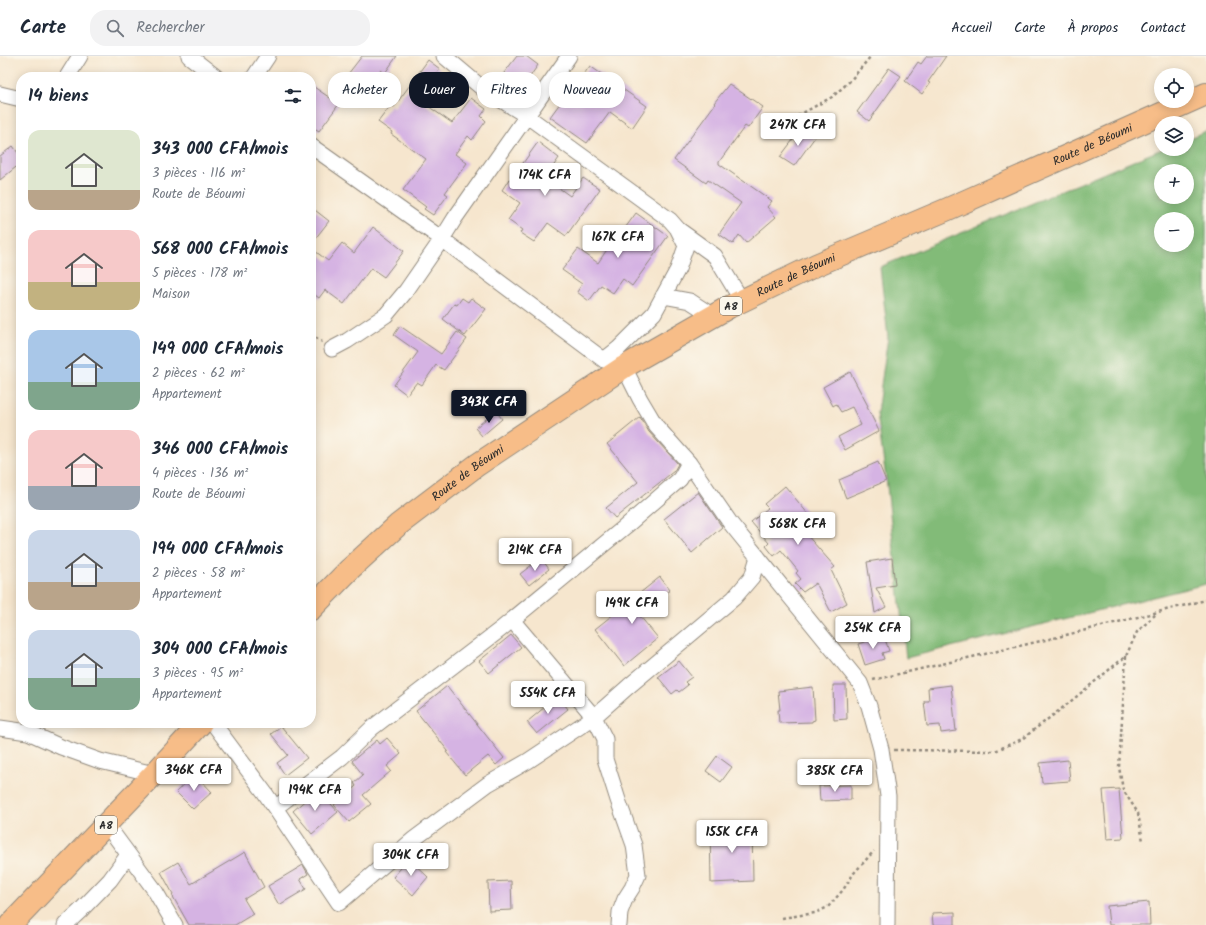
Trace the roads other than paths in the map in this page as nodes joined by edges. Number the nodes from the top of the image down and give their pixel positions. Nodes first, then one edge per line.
1 (189, 56) edge
2 (268, 56) edge
3 (444, 56) edge
4 (569, 56) edge
5 (76, 57) edge
6 (69, 72) edge
7 (210, 72) edge
8 (257, 72) edge
9 (0, 94) edge
10 (1206, 94) edge
11 (16, 97) edge
12 (527, 116) junction
13 (316, 150) edge
14 (677, 228) junction
15 (442, 239) junction
16 (663, 296) junction
17 (742, 301) junction
18 (714, 316) junction
19 (332, 349) dead end
20 (614, 364) junction
21 (689, 463) junction
22 (758, 557) junction
23 (316, 604) edge
24 (512, 620) junction
25 (594, 717) junction
26 (0, 728) edge
27 (196, 728) edge
28 (217, 728) edge
29 (154, 774) junction
30 (275, 808) junction
31 (106, 824) junction
32 (128, 855) junction
33 (10, 925) edge
34 (65, 925) edge
35 (175, 925) edge
36 (619, 925) edge
37 (887, 925) edge

1 - 7 street
2 - 8 street
3 - 12 street
4 - 12 street
5 - 6 street
9 - 11 street
10 - 17 main road, Route de Béoumi / A8
12 - 14 street
12 - 15 street
13 - 15 street
14 - 16 street
14 - 17 street
15 - 19 street
15 - 20 street
16 - 18 street
16 - 20 street
17 - 18 main road, Route de Béoumi / A8
18 - 20 main road, Route de Béoumi / A8
20 - 21 street
20 - 23 main road, Route de Béoumi / A8
21 - 22 street
21 - 24 street
22 - 25 street
22 - 37 street
24 - 25 street
24 - 30 street
25 - 30 street
25 - 36 street
26 - 29 street
27 - 29 main road, A8
28 - 30 street
29 - 31 main road, A8
31 - 32 street
31 - 33 main road, A8
32 - 34 street
32 - 35 street

